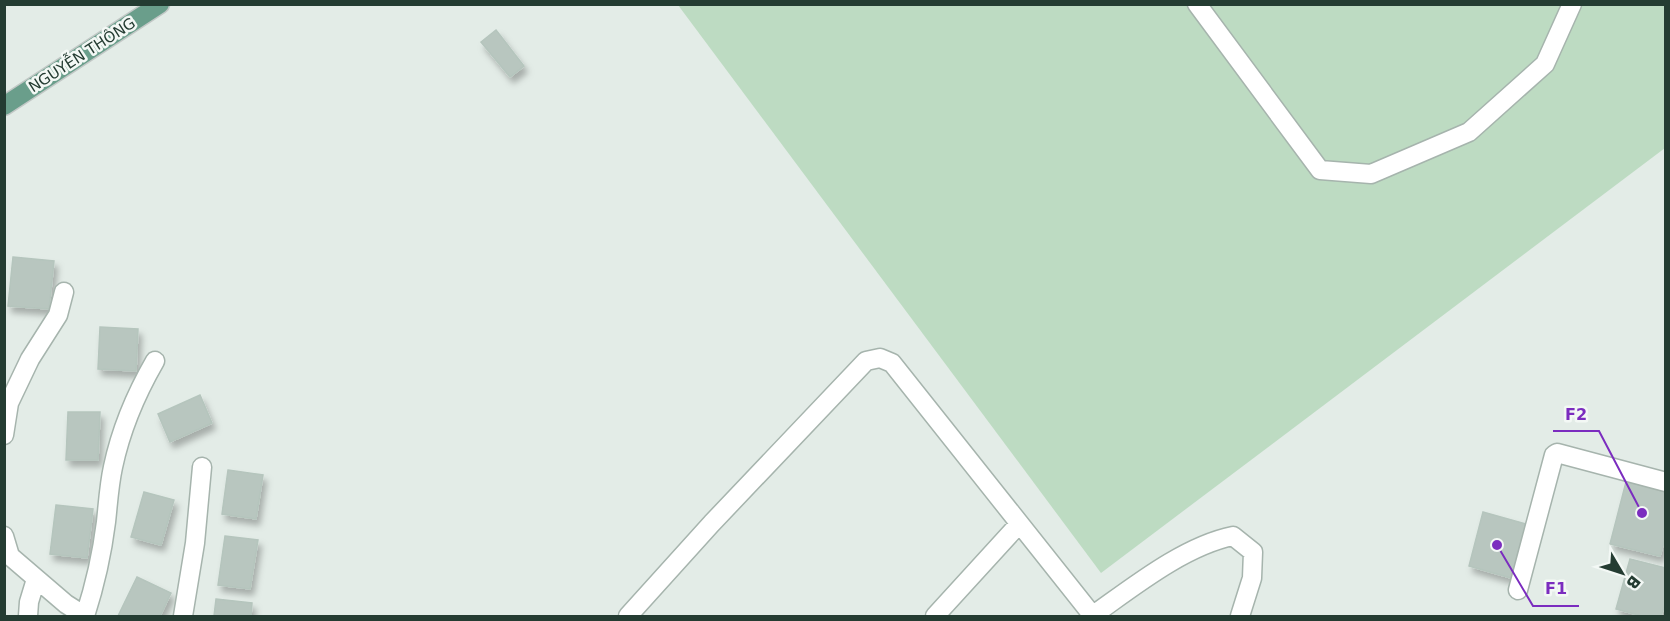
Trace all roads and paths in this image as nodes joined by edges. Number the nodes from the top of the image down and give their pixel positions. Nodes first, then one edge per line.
1 (160, 4) edge
2 (1197, 4) edge
3 (1572, 4) edge
4 (4, 106) edge
5 (63, 292) dead end
6 (155, 361) dead end
7 (4, 435) edge
8 (202, 467) dead end
9 (1665, 482) edge
10 (1019, 524) junction
11 (4, 536) edge
12 (36, 579) junction
13 (1518, 590) dead end
14 (28, 616) edge
15 (85, 616) edge
16 (183, 616) edge
17 (628, 616) edge
18 (935, 616) edge
19 (1093, 616) edge
20 (1240, 616) edge

1 - 4 main road, NGUYỄN THÔNG
2 - 3 street
5 - 7 street
6 - 15 street
8 - 16 street
9 - 13 street
10 - 17 street
10 - 18 street
10 - 19 street
11 - 12 street
12 - 14 street
12 - 15 street
19 - 20 street

